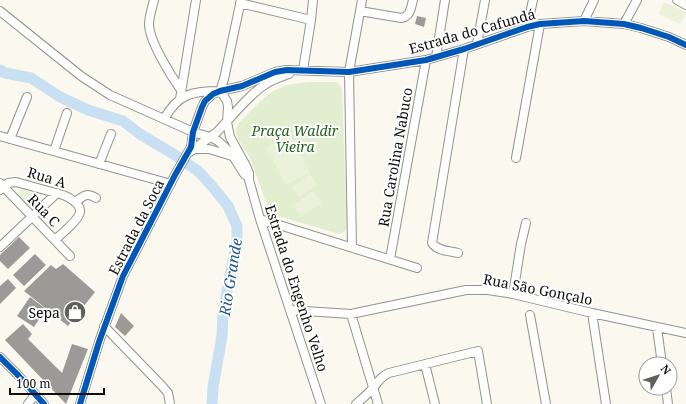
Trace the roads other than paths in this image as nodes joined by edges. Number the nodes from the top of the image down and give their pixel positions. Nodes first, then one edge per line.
1 (154, 0) edge
2 (196, 0) edge
3 (313, 0) edge
4 (362, 0) edge
5 (413, 0) edge
6 (445, 0) edge
7 (485, 0) edge
8 (534, 0) edge
9 (594, 0) edge
10 (637, 0) edge
11 (678, 0) edge
12 (240, 1) edge
13 (686, 5) edge
14 (360, 10) junction
15 (0, 11) edge
16 (311, 20) junction
17 (584, 21) junction
18 (540, 24) junction
19 (624, 24) junction
20 (527, 27) junction
21 (477, 44) junction
22 (686, 44) edge
23 (464, 49) junction
24 (436, 57) junction
25 (426, 60) junction
26 (301, 70) junction
27 (349, 72) junction
28 (181, 90) junction
29 (220, 91) junction
30 (27, 97) dead end
31 (180, 99) junction
32 (67, 113) dead end
33 (164, 119) junction
34 (227, 122) junction
35 (193, 132) junction
36 (111, 134) dead end
37 (0, 136) edge
38 (210, 137) junction
39 (10, 139) junction
40 (196, 149) junction
41 (54, 151) junction
42 (186, 155) junction
43 (232, 156) junction
44 (516, 158) dead end
45 (99, 164) junction
46 (249, 180) junction
47 (171, 184) junction
48 (3, 186) edge
49 (57, 193) junction
50 (96, 198) dead end
51 (75, 202) junction
52 (33, 217) junction
53 (260, 219) junction
54 (526, 223) dead end
55 (55, 240) junction
56 (0, 247) edge
57 (352, 247) junction
58 (458, 253) dead end
59 (70, 256) dead end
60 (390, 259) junction
61 (416, 268) dead end
62 (513, 294) junction
63 (290, 310) junction
64 (592, 313) junction
65 (351, 314) junction
66 (530, 315) dead end
67 (104, 326) junction
68 (657, 328) junction
69 (686, 333) edge
70 (661, 356) edge
71 (0, 357) edge
72 (425, 364) junction
73 (373, 388) junction
74 (35, 395) junction
75 (28, 404) edge
76 (44, 404) edge
77 (80, 404) edge
78 (170, 404) edge
79 (321, 404) edge
80 (356, 404) edge
81 (378, 404) edge
82 (435, 404) edge
83 (488, 404) edge
84 (546, 404) edge
85 (606, 404) edge

1 - 28 street
2 - 28 street
3 - 16 street
4 - 14 street
5 - 14 street
6 - 24 street
7 - 21 street, Estrada do Cafundá
8 - 20 street
9 - 17 street
10 - 19 street
11 - 13 street
12 - 16 street
12 - 29 street
14 - 27 street
15 - 33 street, Estrada do Engenho Velho
16 - 26 street
17 - 18 street, Estrada do Cafundá
17 - 19 street, Estrada do Cafundá
18 - 20 street, Estrada do Cafundá
18 - 44 street
19 - 22 street, Estrada do Cafundá
20 - 21 street, Estrada do Cafundá
21 - 23 street, Estrada do Cafundá
23 - 24 street, Estrada do Cafundá
23 - 58 street
24 - 25 street, Estrada do Cafundá
25 - 27 street, Estrada do Cafundá
25 - 60 street, Rua Carolina Nabuco
26 - 27 street, Estrada do Cafundá
26 - 29 street, Estrada do Cafundá
26 - 34 street, Estrada do Cafundá
27 - 57 street
28 - 31 street
29 - 31 street
29 - 34 street, Estrada do Engenho Velho
29 - 35 street, Estrada do Cafundá
30 - 39 street
31 - 33 street
32 - 41 street
33 - 35 street, Estrada do Engenho Velho
34 - 38 street, Estrada do Cafundá
34 - 46 street, Estrada do Engenho Velho
35 - 38 street, Estrada do Engenho Velho
35 - 42 street, Estrada da Soca
36 - 45 street
37 - 39 street
38 - 40 street
38 - 43 street, Estrada do Engenho Velho
39 - 41 street
40 - 42 street
40 - 43 street
41 - 45 street
42 - 47 street, Estrada da Soca
43 - 46 street, Estrada do Engenho Velho
45 - 47 street
46 - 53 street, Estrada do Engenho Velho
47 - 67 street, Estrada da Soca
48 - 49 street, Rua A
48 - 52 street, Rua C
49 - 51 street, Rua A
49 - 52 street
50 - 51 street
51 - 55 street, Rua A
52 - 55 street, Rua C
52 - 56 street
53 - 57 street
53 - 63 street, Estrada do Engenho Velho
54 - 62 street
55 - 59 street, Rua C
57 - 60 street
60 - 61 street
62 - 64 street, Rua São Gonçalo
62 - 65 street, Rua São Gonçalo
63 - 65 street, Rua São Gonçalo
63 - 79 street, Estrada do Engenho Velho
64 - 68 street, Rua São Gonçalo
64 - 85 street
65 - 73 street
66 - 84 street
67 - 77 street, Estrada da Soca
67 - 78 street
68 - 69 street, Rua São Gonçalo
68 - 70 street
71 - 74 street
72 - 73 street
72 - 82 street
72 - 83 street
73 - 80 street
73 - 81 street
74 - 75 street
74 - 76 street

